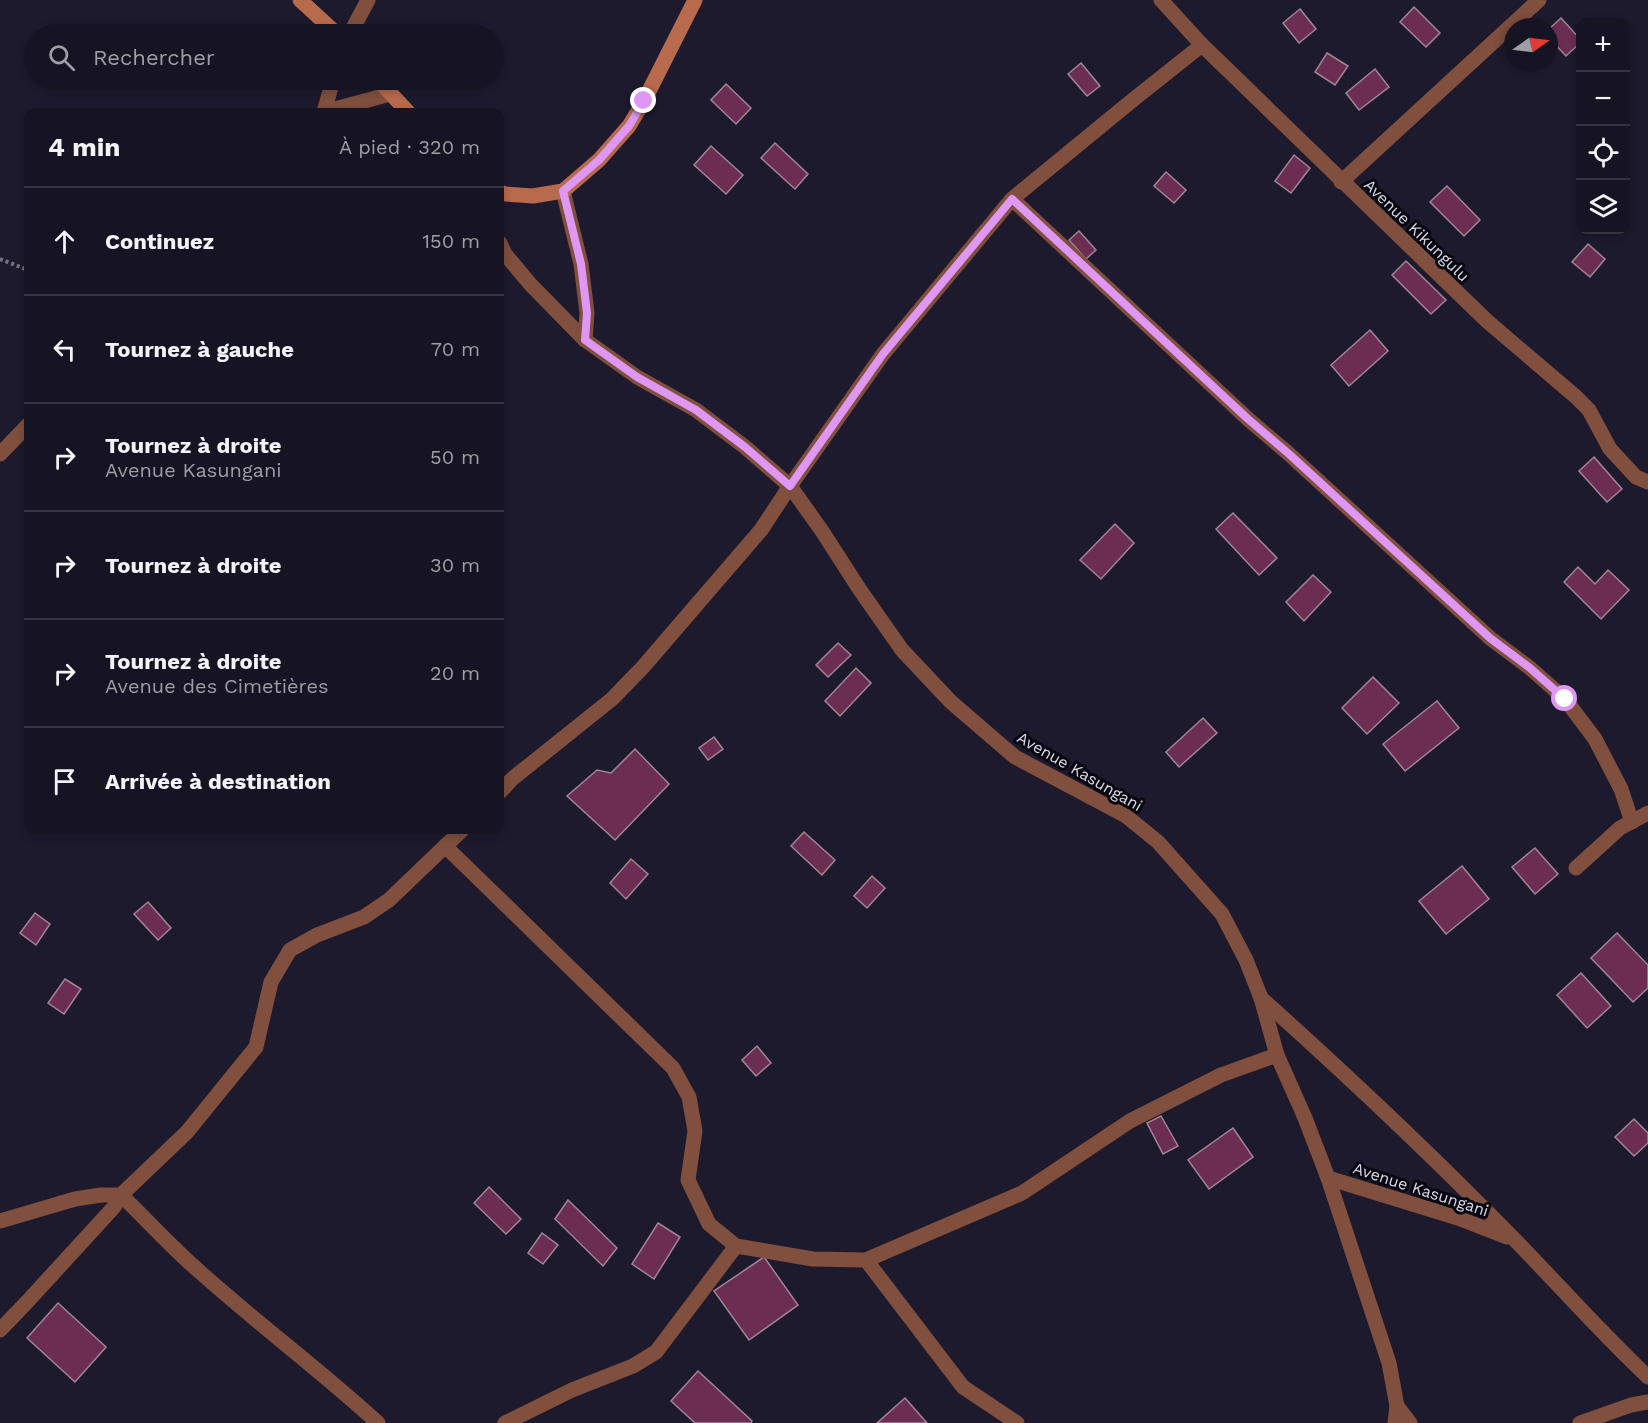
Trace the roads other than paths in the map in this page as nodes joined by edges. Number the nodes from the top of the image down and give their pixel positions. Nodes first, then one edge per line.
1 (300, 0) edge
2 (368, 0) edge
3 (695, 0) edge
4 (1161, 0) edge
5 (1539, 0) edge
6 (326, 24) edge
7 (355, 24) edge
8 (1202, 45) junction
9 (330, 90) edge
10 (387, 90) edge
11 (390, 94) junction
12 (325, 108) edge
13 (339, 108) edge
14 (404, 108) edge
15 (1341, 182) junction
16 (563, 191) junction
17 (504, 193) edge
18 (1012, 199) junction
19 (504, 252) edge
20 (585, 340) junction
21 (24, 429) edge
22 (0, 454) edge
23 (1648, 482) edge
24 (790, 486) junction
25 (504, 788) edge
26 (1648, 813) edge
27 (1632, 822) junction
28 (458, 834) edge
29 (445, 846) junction
30 (1576, 868) dead end
31 (1261, 998) junction
32 (1277, 1055) junction
33 (1328, 1178) junction
34 (121, 1196) junction
35 (0, 1221) edge
36 (1515, 1239) junction
37 (736, 1246) junction
38 (866, 1260) junction
39 (0, 1330) edge
40 (1648, 1377) edge
41 (1648, 1402) edge
42 (1397, 1406) junction
43 (378, 1423) edge
44 (505, 1423) edge
45 (1017, 1423) edge
46 (1395, 1423) edge
47 (1410, 1423) edge
48 (1580, 1423) edge

1 - 6 street
2 - 7 street
3 - 16 street
4 - 8 street, Avenue Kikungulu
5 - 15 street
8 - 15 street, Avenue Kikungulu
8 - 18 street
9 - 12 street
10 - 11 street
11 - 13 street
11 - 14 street
15 - 23 street, Avenue Kikungulu
16 - 17 street
16 - 20 street
18 - 24 street
18 - 27 street
19 - 20 street, Avenue Kasungani
20 - 24 street, Avenue Kasungani
21 - 22 street
24 - 25 street
24 - 31 street, Avenue Kasungani
26 - 27 street
27 - 30 street
28 - 29 street
29 - 34 street
29 - 37 street
31 - 32 street, Avenue Kasungani
31 - 36 street
32 - 33 street, Avenue Kasungani
32 - 38 street
33 - 36 street, Avenue Kasungani
33 - 42 street
34 - 35 street
34 - 39 street
34 - 43 street
36 - 40 street, Avenue Kasungani
37 - 38 street
37 - 44 street
38 - 45 street
41 - 48 street
42 - 46 street
42 - 47 street

